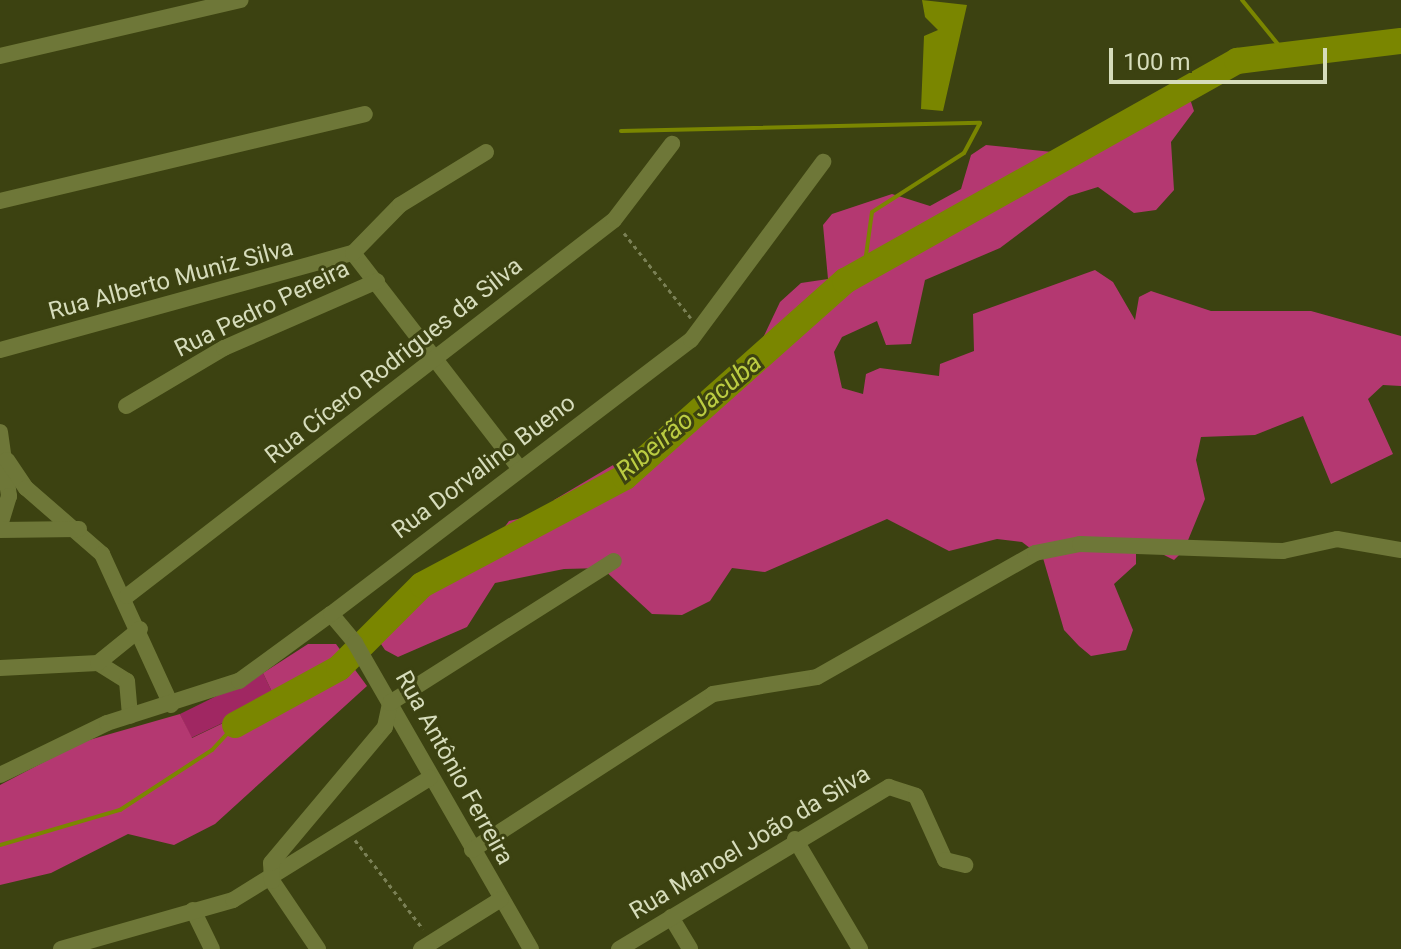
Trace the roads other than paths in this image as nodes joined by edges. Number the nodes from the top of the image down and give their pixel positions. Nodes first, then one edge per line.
1 (241, 0) edge
2 (0, 56) edge
3 (365, 114) dead end
4 (672, 144) dead end
5 (486, 152) dead end
6 (823, 162) dead end
7 (0, 201) edge
8 (353, 253) junction
9 (377, 281) junction
10 (0, 350) edge
11 (439, 358) junction
12 (126, 406) dead end
13 (0, 432) edge
14 (7, 460) junction
15 (520, 469) junction
16 (0, 527) edge
17 (79, 529) junction
18 (1401, 550) edge
19 (614, 561) dead end
20 (127, 596) junction
21 (331, 614) junction
22 (140, 629) junction
23 (98, 663) junction
24 (0, 668) edge
25 (390, 703) junction
26 (171, 705) junction
27 (130, 716) junction
28 (0, 775) edge
29 (430, 778) junction
30 (795, 839) junction
31 (472, 850) junction
32 (965, 865) dead end
33 (272, 881) junction
34 (501, 899) junction
35 (193, 910) junction
36 (671, 917) junction
37 (83, 945) edge
38 (427, 945) edge
39 (61, 949) edge
40 (212, 949) edge
41 (318, 949) edge
42 (531, 949) edge
43 (619, 949) edge
44 (690, 949) edge
45 (860, 949) edge

1 - 2 street
3 - 7 street
4 - 11 street, Rua Cícero Rodrigues da Silva
5 - 8 street
6 - 15 street, Rua Dorvalino Bueno
8 - 9 street
8 - 10 street, Rua Alberto Muniz Silva
9 - 11 street
9 - 12 street, Rua Pedro Pereira
11 - 15 street
11 - 20 street, Rua Cícero Rodrigues da Silva
13 - 14 street
14 - 16 street
14 - 17 street
15 - 21 street, Rua Dorvalino Bueno
16 - 17 street
17 - 20 street
18 - 31 street
19 - 25 street
20 - 22 street
21 - 25 street, Rua Antônio Ferreira
21 - 26 street, Rua Dorvalino Bueno
22 - 23 street
22 - 26 street
23 - 24 street
23 - 27 street
25 - 29 street, Rua Antônio Ferreira
25 - 33 street
26 - 27 street, Rua Dorvalino Bueno
27 - 28 street, Rua Dorvalino Bueno
29 - 31 street, Rua Antônio Ferreira
29 - 33 street
30 - 32 street, Rua Manoel João da Silva
30 - 36 street, Rua Manoel João da Silva
30 - 45 street
31 - 34 street, Rua Antônio Ferreira
33 - 35 street
33 - 41 street
34 - 38 street
34 - 42 street, Rua Antônio Ferreira
35 - 37 street
35 - 40 street
36 - 43 street, Rua Manoel João da Silva
36 - 44 street
37 - 39 street

